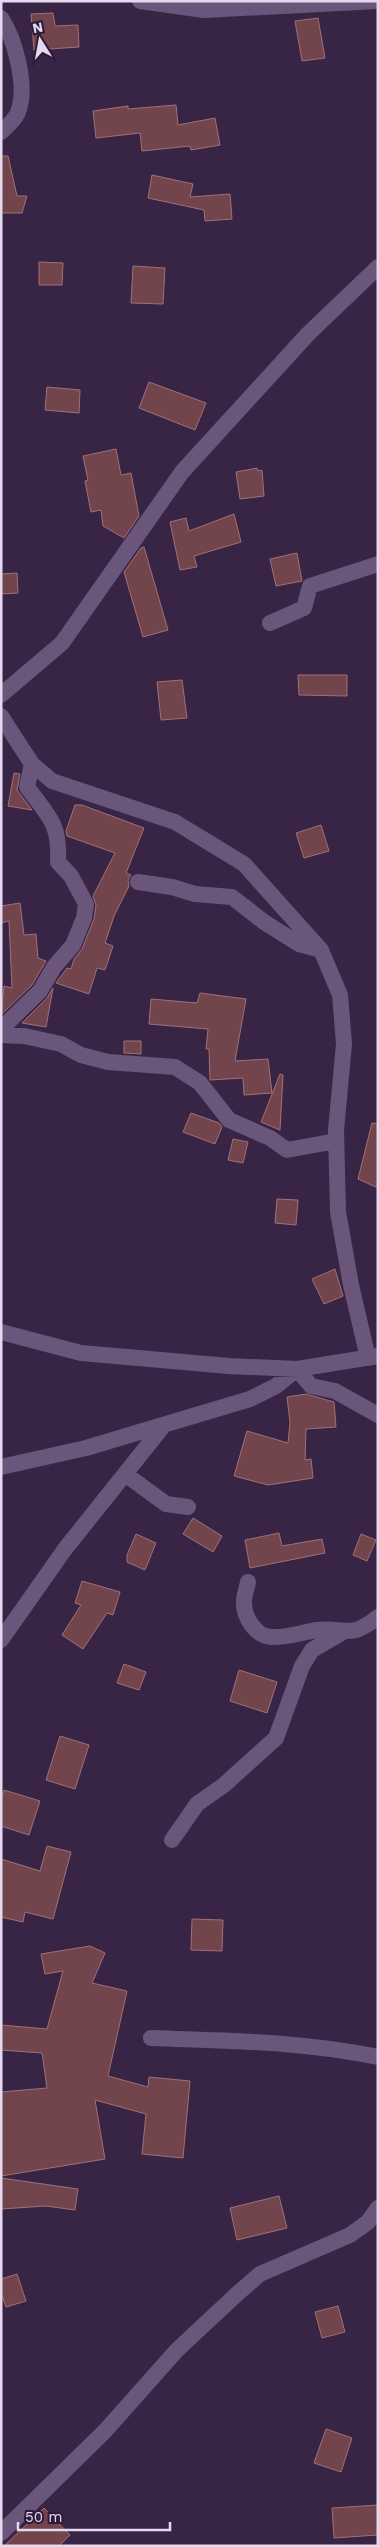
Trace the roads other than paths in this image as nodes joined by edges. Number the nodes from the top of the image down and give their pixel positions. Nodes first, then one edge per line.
1 (140, 1) edge
2 (378, 1) edge
3 (1, 18) edge
4 (1, 132) edge
5 (378, 267) edge
6 (378, 564) edge
7 (270, 623) dead end
8 (1, 695) edge
9 (1, 716) edge
10 (32, 764) junction
11 (138, 882) dead end
12 (321, 950) junction
13 (1, 1029) edge
14 (1, 1035) edge
15 (336, 1141) junction
16 (1, 1332) edge
17 (373, 1357) edge
18 (297, 1370) junction
19 (378, 1415) edge
20 (164, 1424) junction
21 (1, 1466) edge
22 (125, 1474) junction
23 (188, 1507) dead end
24 (248, 1582) dead end
25 (378, 1617) edge
26 (343, 1632) junction
27 (1, 1640) edge
28 (172, 1840) dead end
29 (151, 2038) dead end
30 (378, 2057) edge
31 (378, 2208) edge
32 (1, 2533) edge

1 - 2 street
3 - 4 street
5 - 8 street
6 - 7 street
9 - 10 street
10 - 12 street
10 - 13 street
11 - 12 street
12 - 15 street
14 - 15 street
15 - 17 street
16 - 18 street
17 - 18 street
18 - 19 street
18 - 20 street
20 - 21 street
20 - 22 street
22 - 23 street
22 - 27 street
24 - 26 street
25 - 26 street
26 - 28 street
29 - 30 street
31 - 32 street

